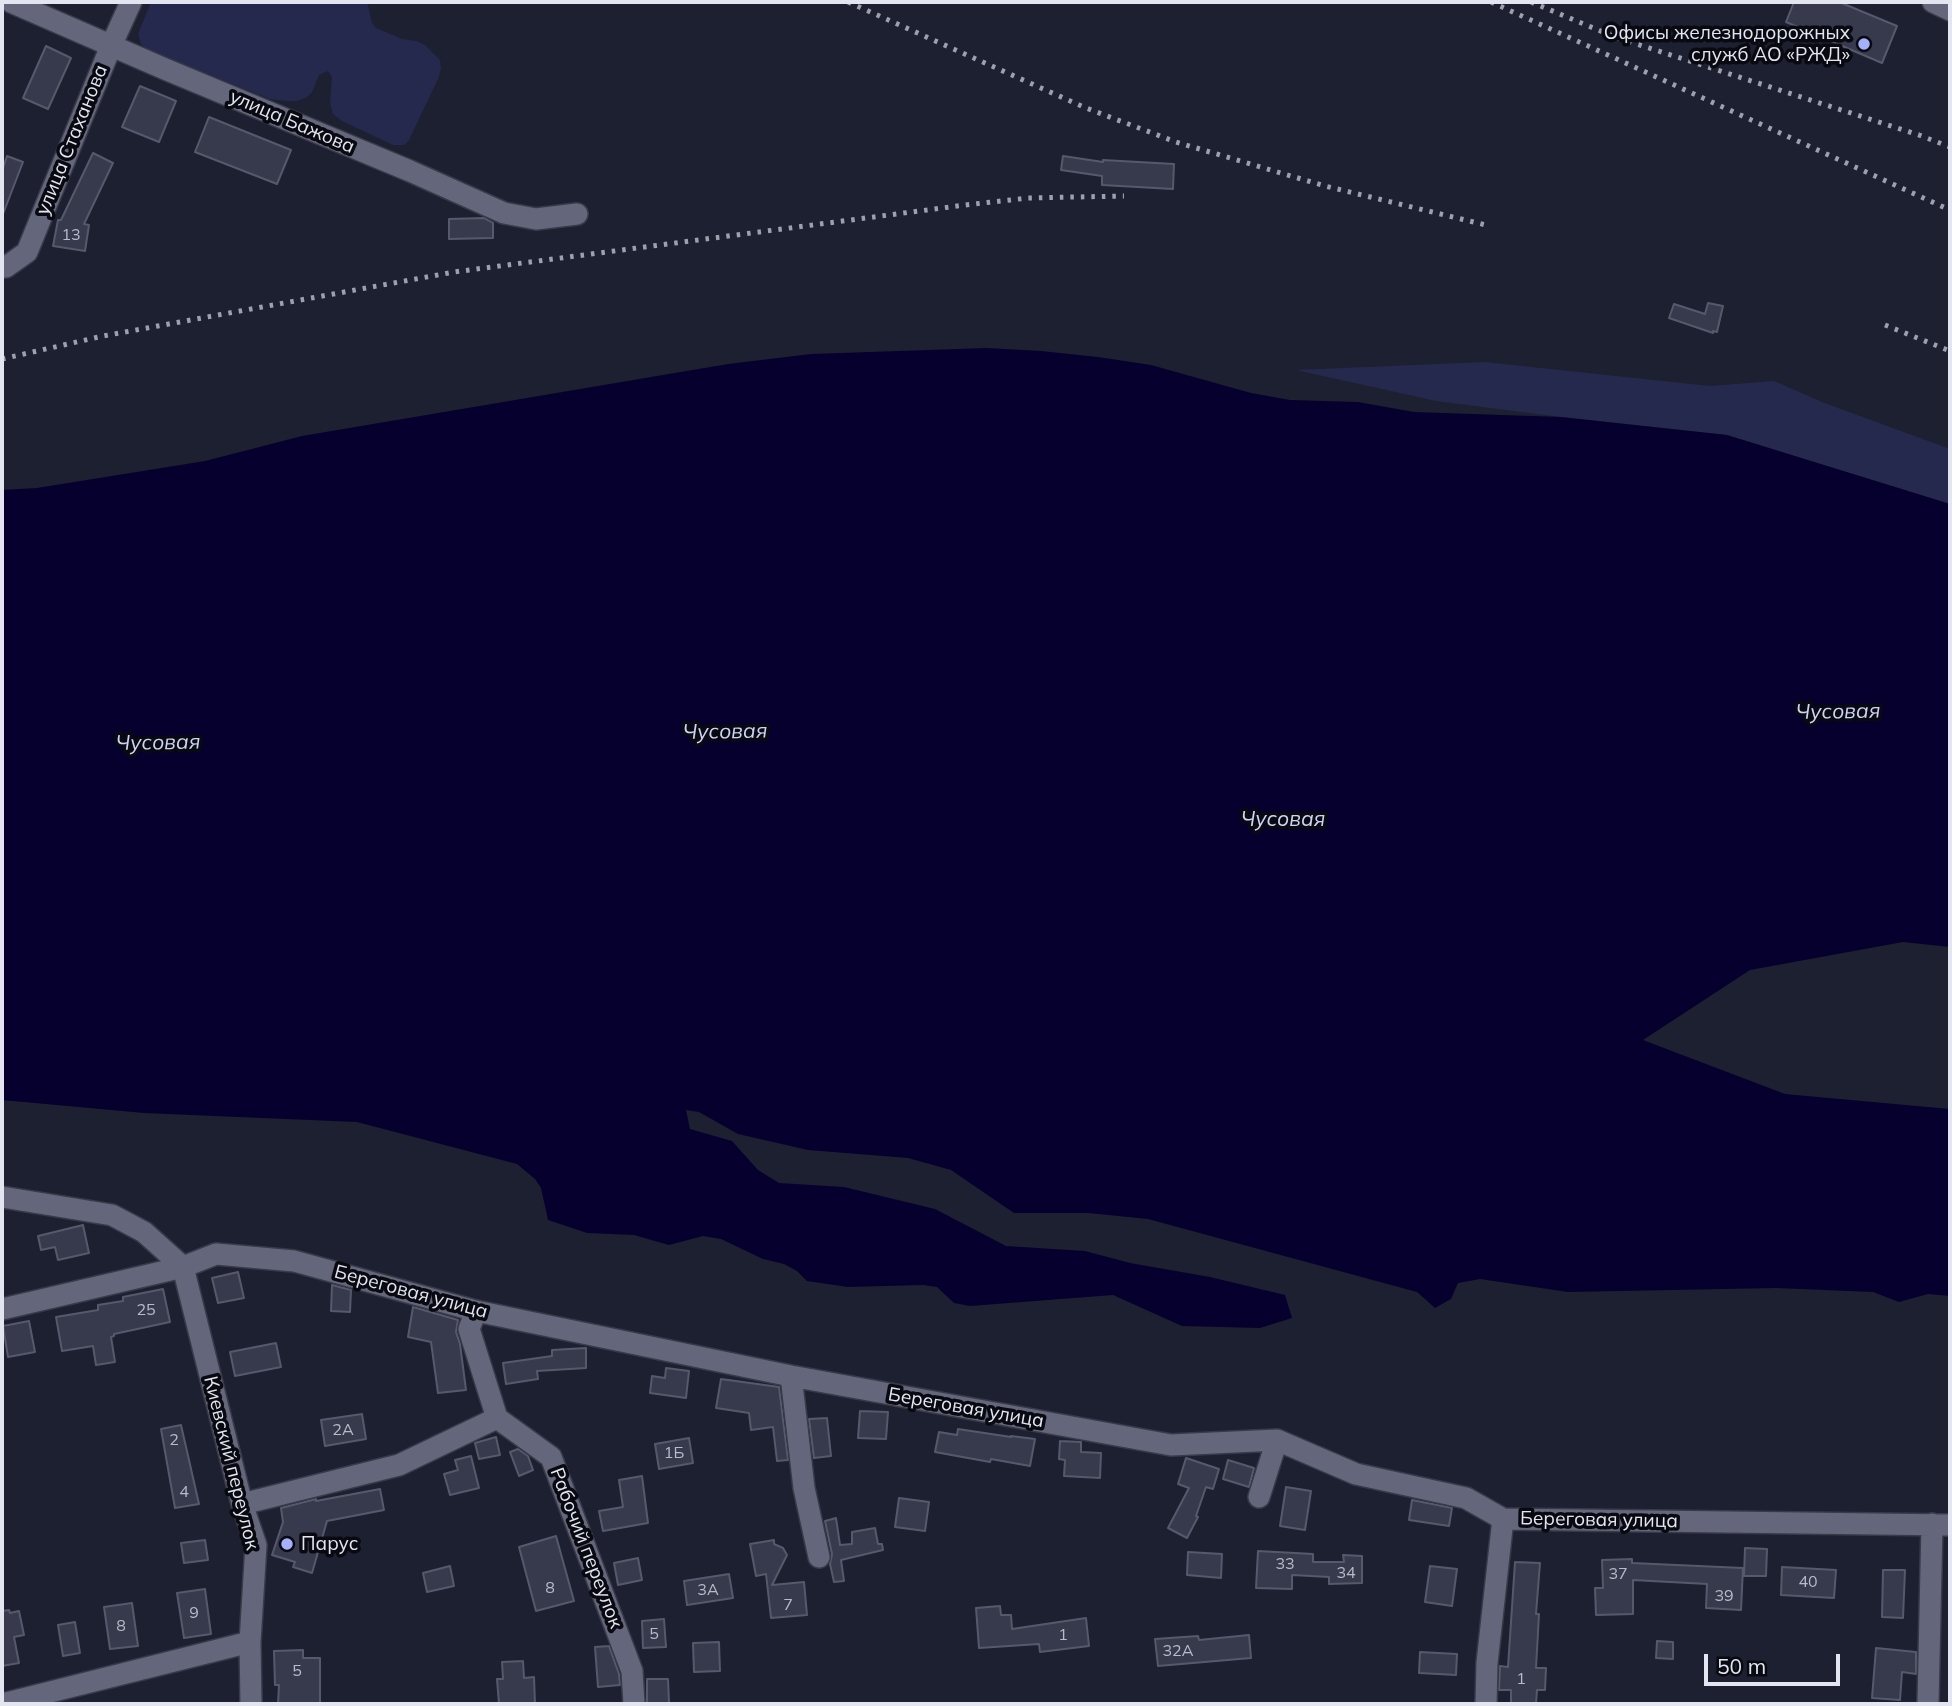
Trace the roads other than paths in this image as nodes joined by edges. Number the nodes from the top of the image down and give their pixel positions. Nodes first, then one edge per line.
1 (11, 2) edge
2 (131, 2) edge
3 (1933, 2) edge
4 (1950, 10) edge
5 (111, 46) junction
6 (578, 214) dead end
7 (2, 267) edge
8 (2, 1196) edge
9 (183, 1267) junction
10 (2, 1309) edge
11 (476, 1311) junction
12 (790, 1376) junction
13 (498, 1418) junction
14 (1277, 1440) junction
15 (1259, 1497) dead end
16 (242, 1504) junction
17 (1503, 1518) junction
18 (1941, 1524) edge
19 (819, 1556) dead end
20 (250, 1643) junction
21 (2, 1704) edge
22 (251, 1704) edge
23 (634, 1704) edge
24 (1486, 1704) edge
25 (1928, 1704) edge

1 - 5 street, улица Бажова
2 - 5 street, улица Стаханова
3 - 4 street
5 - 6 street, улица Бажова
5 - 7 street, улица Стаханова
8 - 9 street
9 - 10 street, Береговая улица
9 - 11 street, Береговая улица
9 - 16 street, Киевский переулок
11 - 12 street, Береговая улица
11 - 13 street
12 - 14 street, Береговая улица
12 - 19 street
13 - 16 street
13 - 23 street, Рабочий переулок
14 - 15 street
14 - 17 street, Береговая улица
16 - 20 street, Киевский переулок
17 - 18 street, Береговая улица
17 - 24 street
18 - 25 street
20 - 21 street
20 - 22 street, Киевский переулок

